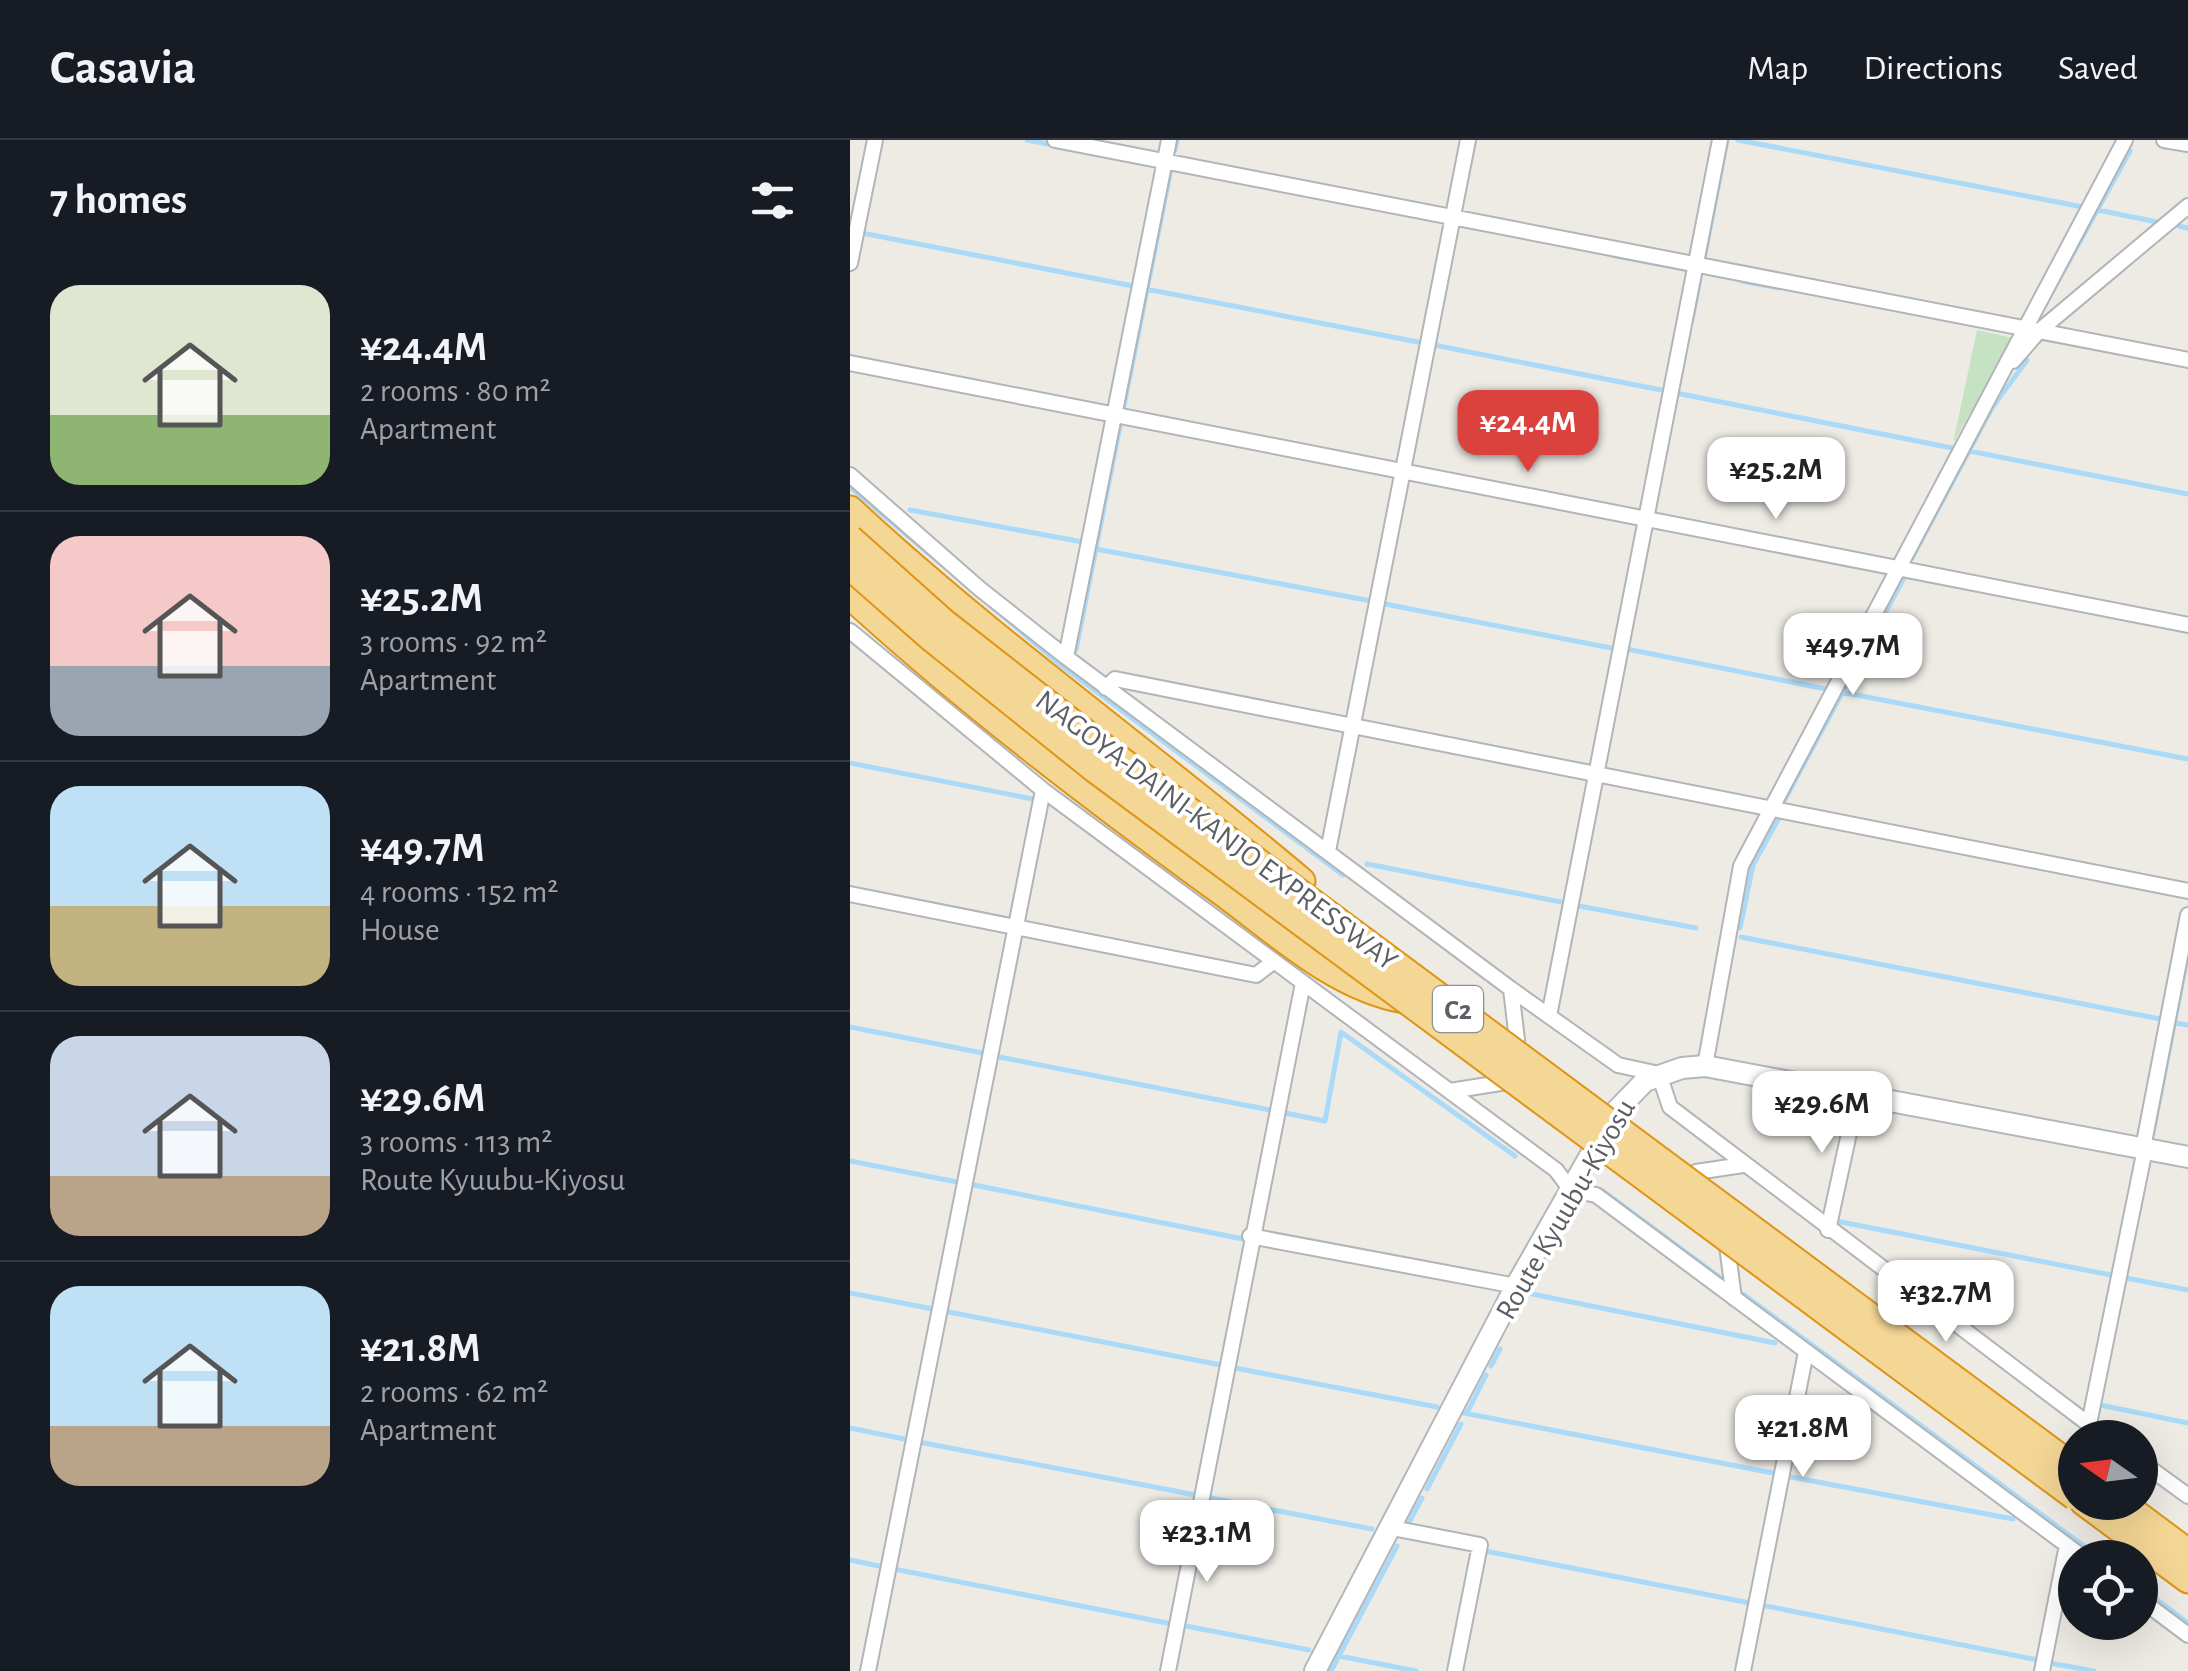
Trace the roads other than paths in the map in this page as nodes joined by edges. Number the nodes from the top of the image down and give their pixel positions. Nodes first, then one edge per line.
1 (874, 140) edge
2 (1054, 140) edge
3 (1169, 140) edge
4 (1468, 140) edge
5 (1720, 140) edge
6 (2125, 140) edge
7 (2164, 140) edge
8 (2188, 144) edge
9 (1165, 162) junction
10 (2188, 206) edge
11 (1453, 216) junction
12 (850, 264) edge
13 (1696, 264) junction
14 (2032, 330) junction
15 (2188, 360) edge
16 (850, 363) edge
17 (1114, 414) junction
18 (1402, 473) junction
19 (850, 475) edge
20 (850, 509) edge
21 (1646, 520) junction
22 (850, 538) edge
23 (850, 567) edge
24 (1899, 568) junction
25 (850, 596) edge
26 (2188, 625) edge
27 (850, 631) edge
28 (1066, 657) junction
29 (1106, 688) junction
30 (1352, 726) junction
31 (1596, 774) junction
32 (1042, 790) junction
33 (1769, 808) junction
34 (1328, 851) junction
35 (1302, 881) dead end
36 (2188, 891) edge
37 (850, 894) edge
38 (2188, 915) edge
39 (1016, 927) junction
40 (1273, 962) junction
41 (1303, 983) junction
42 (1511, 988) junction
43 (1474, 1009) dead end
44 (1549, 1016) junction
45 (1518, 1040) dead end
46 (1706, 1066) junction
47 (1563, 1074) dead end
48 (1660, 1074) junction
49 (1450, 1091) junction
50 (1858, 1092) junction
51 (2144, 1148) junction
52 (2188, 1157) edge
53 (1742, 1166) junction
54 (1696, 1172) dead end
55 (1718, 1189) dead end
56 (1572, 1190) junction
57 (1828, 1230) junction
58 (1250, 1236) junction
59 (1516, 1286) junction
60 (1734, 1298) junction
61 (1806, 1352) junction
62 (2084, 1420) edge
63 (2090, 1420) edge
64 (2058, 1455) edge
65 (2158, 1474) edge
66 (2058, 1484) edge
67 (2188, 1496) edge
68 (2107, 1520) edge
69 (2145, 1520) edge
70 (1392, 1528) junction
71 (2060, 1540) edge
72 (2188, 1552) edge
73 (2188, 1580) edge
74 (2058, 1590) edge
75 (2158, 1612) edge
76 (2188, 1635) edge
77 (868, 1671) edge
78 (1168, 1671) edge
79 (1315, 1671) edge
80 (1455, 1671) edge
81 (1743, 1671) edge
82 (2042, 1671) edge

1 - 12 street
2 - 9 street
3 - 9 street
4 - 11 street
5 - 13 street
6 - 14 street
7 - 8 street
9 - 11 street
9 - 17 street
10 - 14 street
11 - 13 street
11 - 18 street
13 - 14 street
13 - 21 street
14 - 15 street
14 - 24 street
16 - 17 street
17 - 18 street
17 - 28 street
18 - 21 street
18 - 30 street
19 - 28 street
20 - 35 highway
21 - 24 street
21 - 31 street
22 - 64 highway, NAGOYA-DAINI-KANJO EXPRESSWAY / C2, bridge
23 - 66 highway, NAGOYA-DAINI-KANJO EXPRESSWAY / C2, bridge
24 - 26 street
24 - 33 street
25 - 43 highway
27 - 32 street
28 - 29 street
29 - 30 street
29 - 34 street
30 - 31 street
30 - 34 street
31 - 33 street
31 - 44 street
32 - 39 street
32 - 40 street
33 - 36 street
33 - 46 street
34 - 42 street
37 - 39 street
38 - 51 street
39 - 40 street
39 - 77 street
40 - 41 street
41 - 49 street
41 - 58 street
42 - 44 street
42 - 45 street
44 - 48 street
46 - 48 main road, Route Kyuubu-Kiyosu
46 - 50 main road, Route Kyuubu-Kiyosu
47 - 49 street
48 - 53 street
48 - 56 main road, Route Kyuubu-Kiyosu
49 - 56 street
50 - 51 main road, Route Kyuubu-Kiyosu
50 - 57 street
51 - 52 main road, Route Kyuubu-Kiyosu
51 - 63 street
53 - 54 street
53 - 57 street
55 - 60 street
56 - 59 main road, Route Kyuubu-Kiyosu
56 - 60 street
57 - 62 street
58 - 59 street
58 - 78 street
59 - 70 main road, Route Kyuubu-Kiyosu
60 - 61 street
61 - 71 street
61 - 81 street
65 - 67 street
68 - 73 highway
69 - 72 highway
70 - 79 main road, Route Kyuubu-Kiyosu
70 - 80 street
74 - 82 street
75 - 76 street

